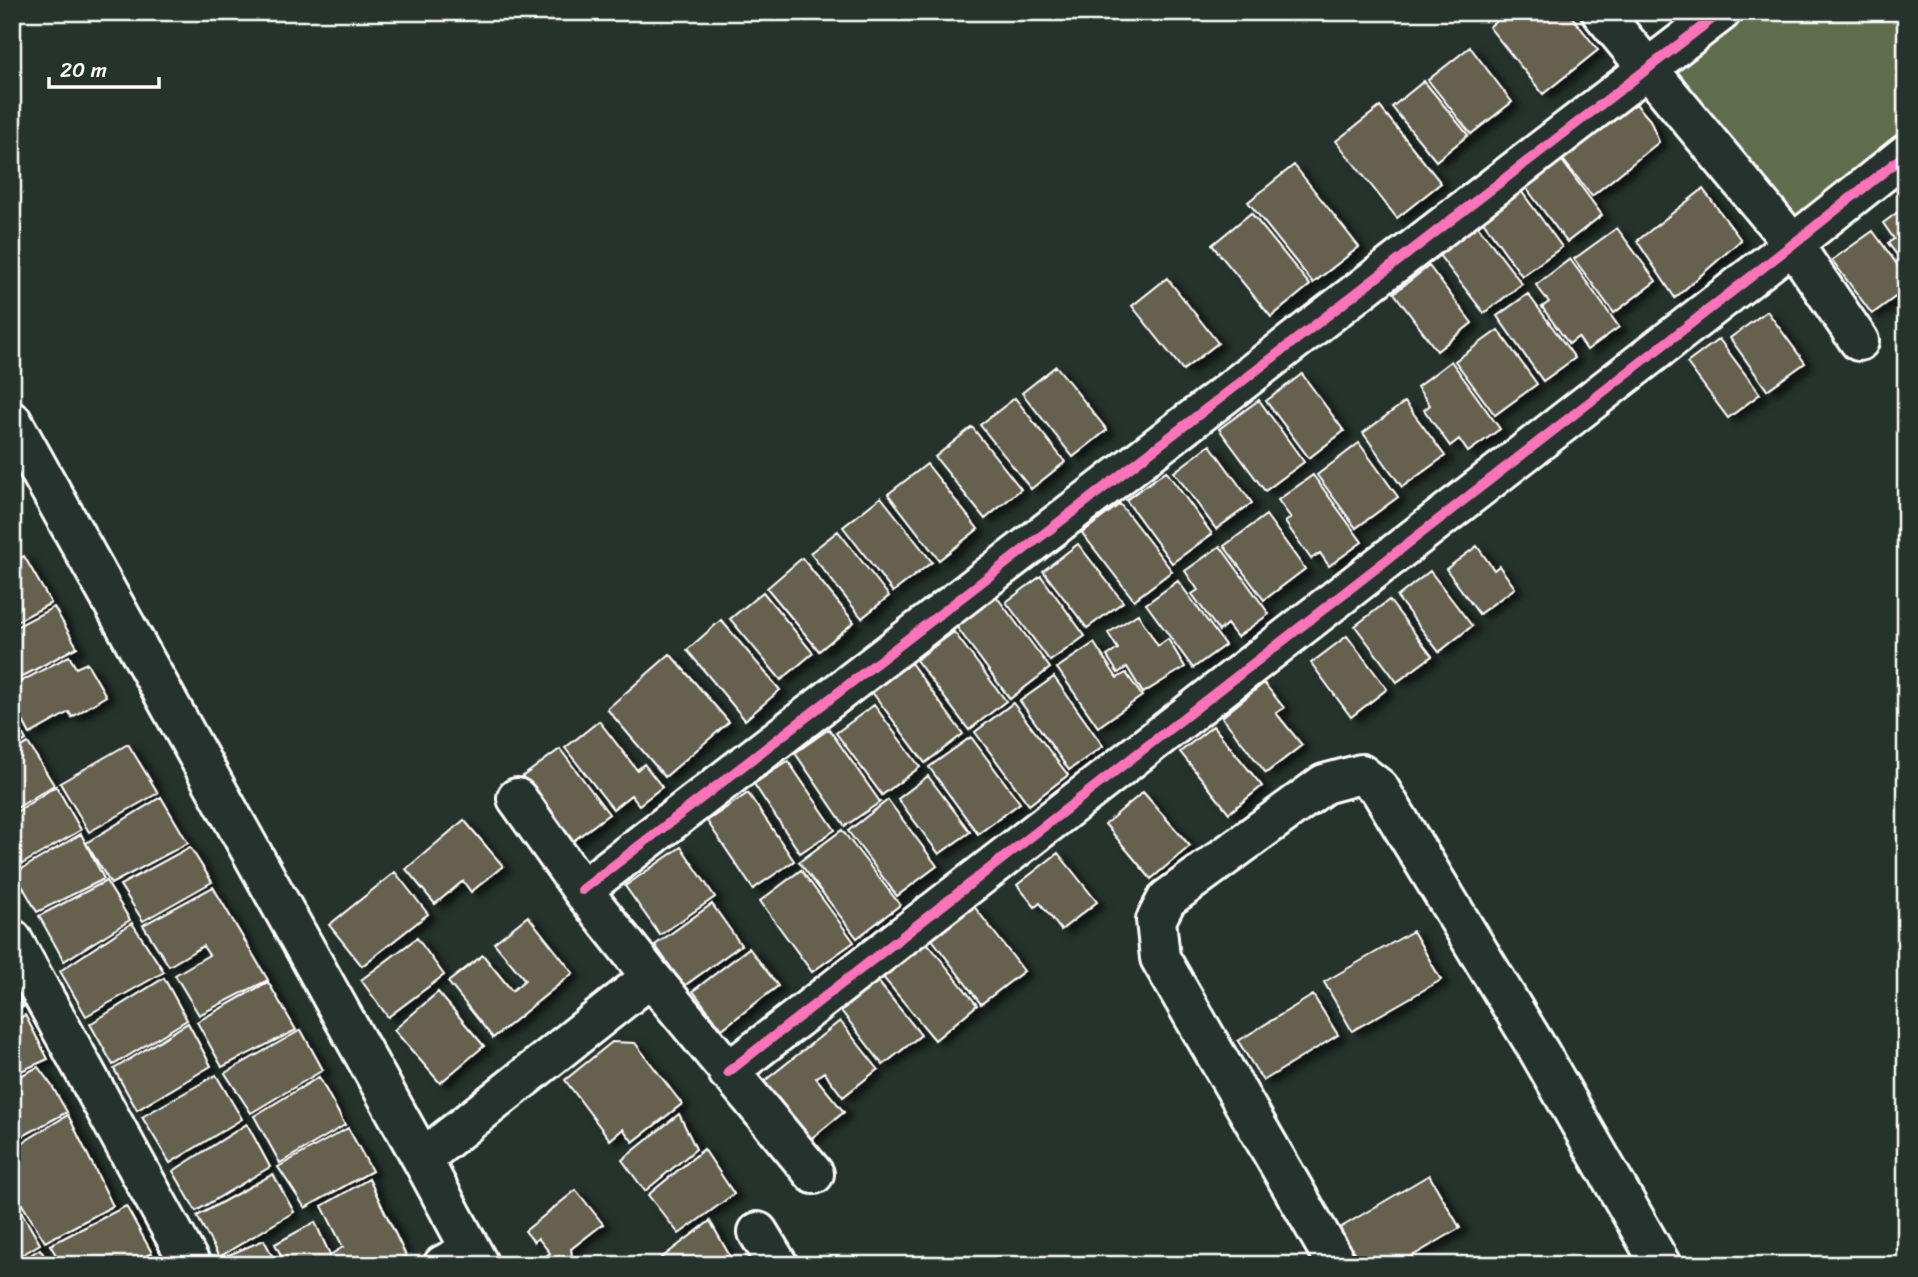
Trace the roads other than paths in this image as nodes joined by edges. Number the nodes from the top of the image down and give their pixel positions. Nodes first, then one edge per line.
1 (1601, 12) edge
2 (1721, 12) edge
3 (1648, 69) junction
4 (1906, 154) edge
5 (1793, 244) junction
6 (1858, 341) dead end
7 (12, 421) edge
8 (517, 798) dead end
9 (582, 890) junction
10 (12, 939) edge
11 (651, 977) junction
12 (728, 1072) junction
13 (422, 1159) junction
14 (814, 1174) dead end
15 (758, 1232) dead end
16 (464, 1260) edge
17 (191, 1265) edge
18 (778, 1265) edge
19 (1337, 1265) edge
20 (1661, 1265) edge

1 - 3 street
2 - 3 street
3 - 5 street
3 - 9 street
4 - 5 street
5 - 6 street
5 - 12 street
7 - 13 street
8 - 9 street
9 - 11 street
10 - 17 street
11 - 12 street
11 - 13 street
12 - 14 street
13 - 16 street
15 - 18 street
19 - 20 street

